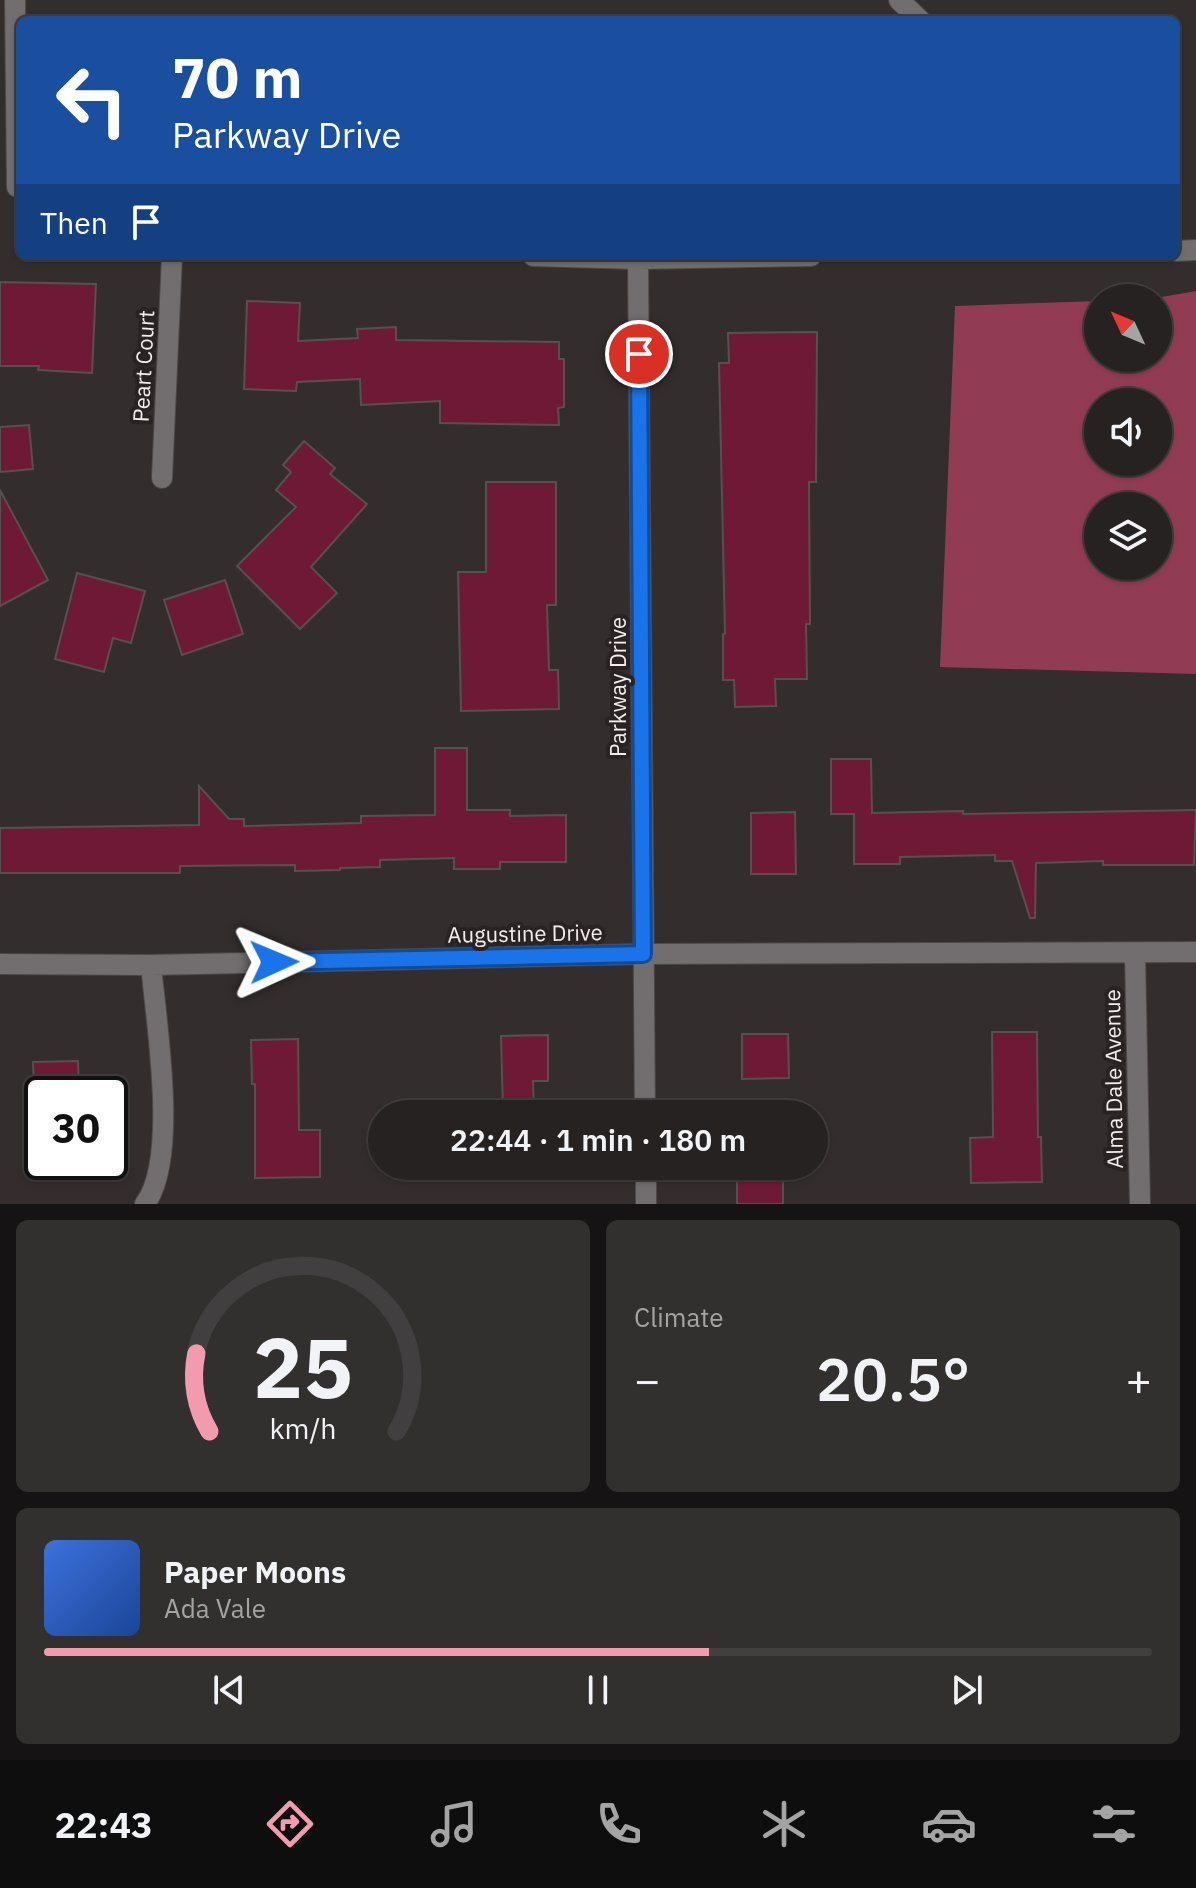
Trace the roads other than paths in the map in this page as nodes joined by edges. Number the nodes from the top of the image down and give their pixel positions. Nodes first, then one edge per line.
1 (15, 0) edge
2 (899, 0) edge
3 (916, 16) edge
4 (12, 187) edge
5 (172, 260) edge
6 (638, 260) edge
7 (162, 478) dead end
8 (1196, 952) edge
9 (1135, 953) junction
10 (643, 954) junction
11 (0, 964) edge
12 (151, 965) junction
13 (645, 1100) edge
14 (646, 1180) edge
15 (145, 1204) edge
16 (646, 1204) edge
17 (1140, 1204) edge

1 - 4 street
2 - 3 street
5 - 7 street, Peart Court
6 - 10 street, Parkway Drive
8 - 9 street, Augustine Drive
9 - 10 street, Augustine Drive
9 - 17 street, Alma Dale Avenue
10 - 12 street, Augustine Drive
10 - 13 street, Parkway Drive
11 - 12 street, Augustine Drive
12 - 15 street
14 - 16 street

